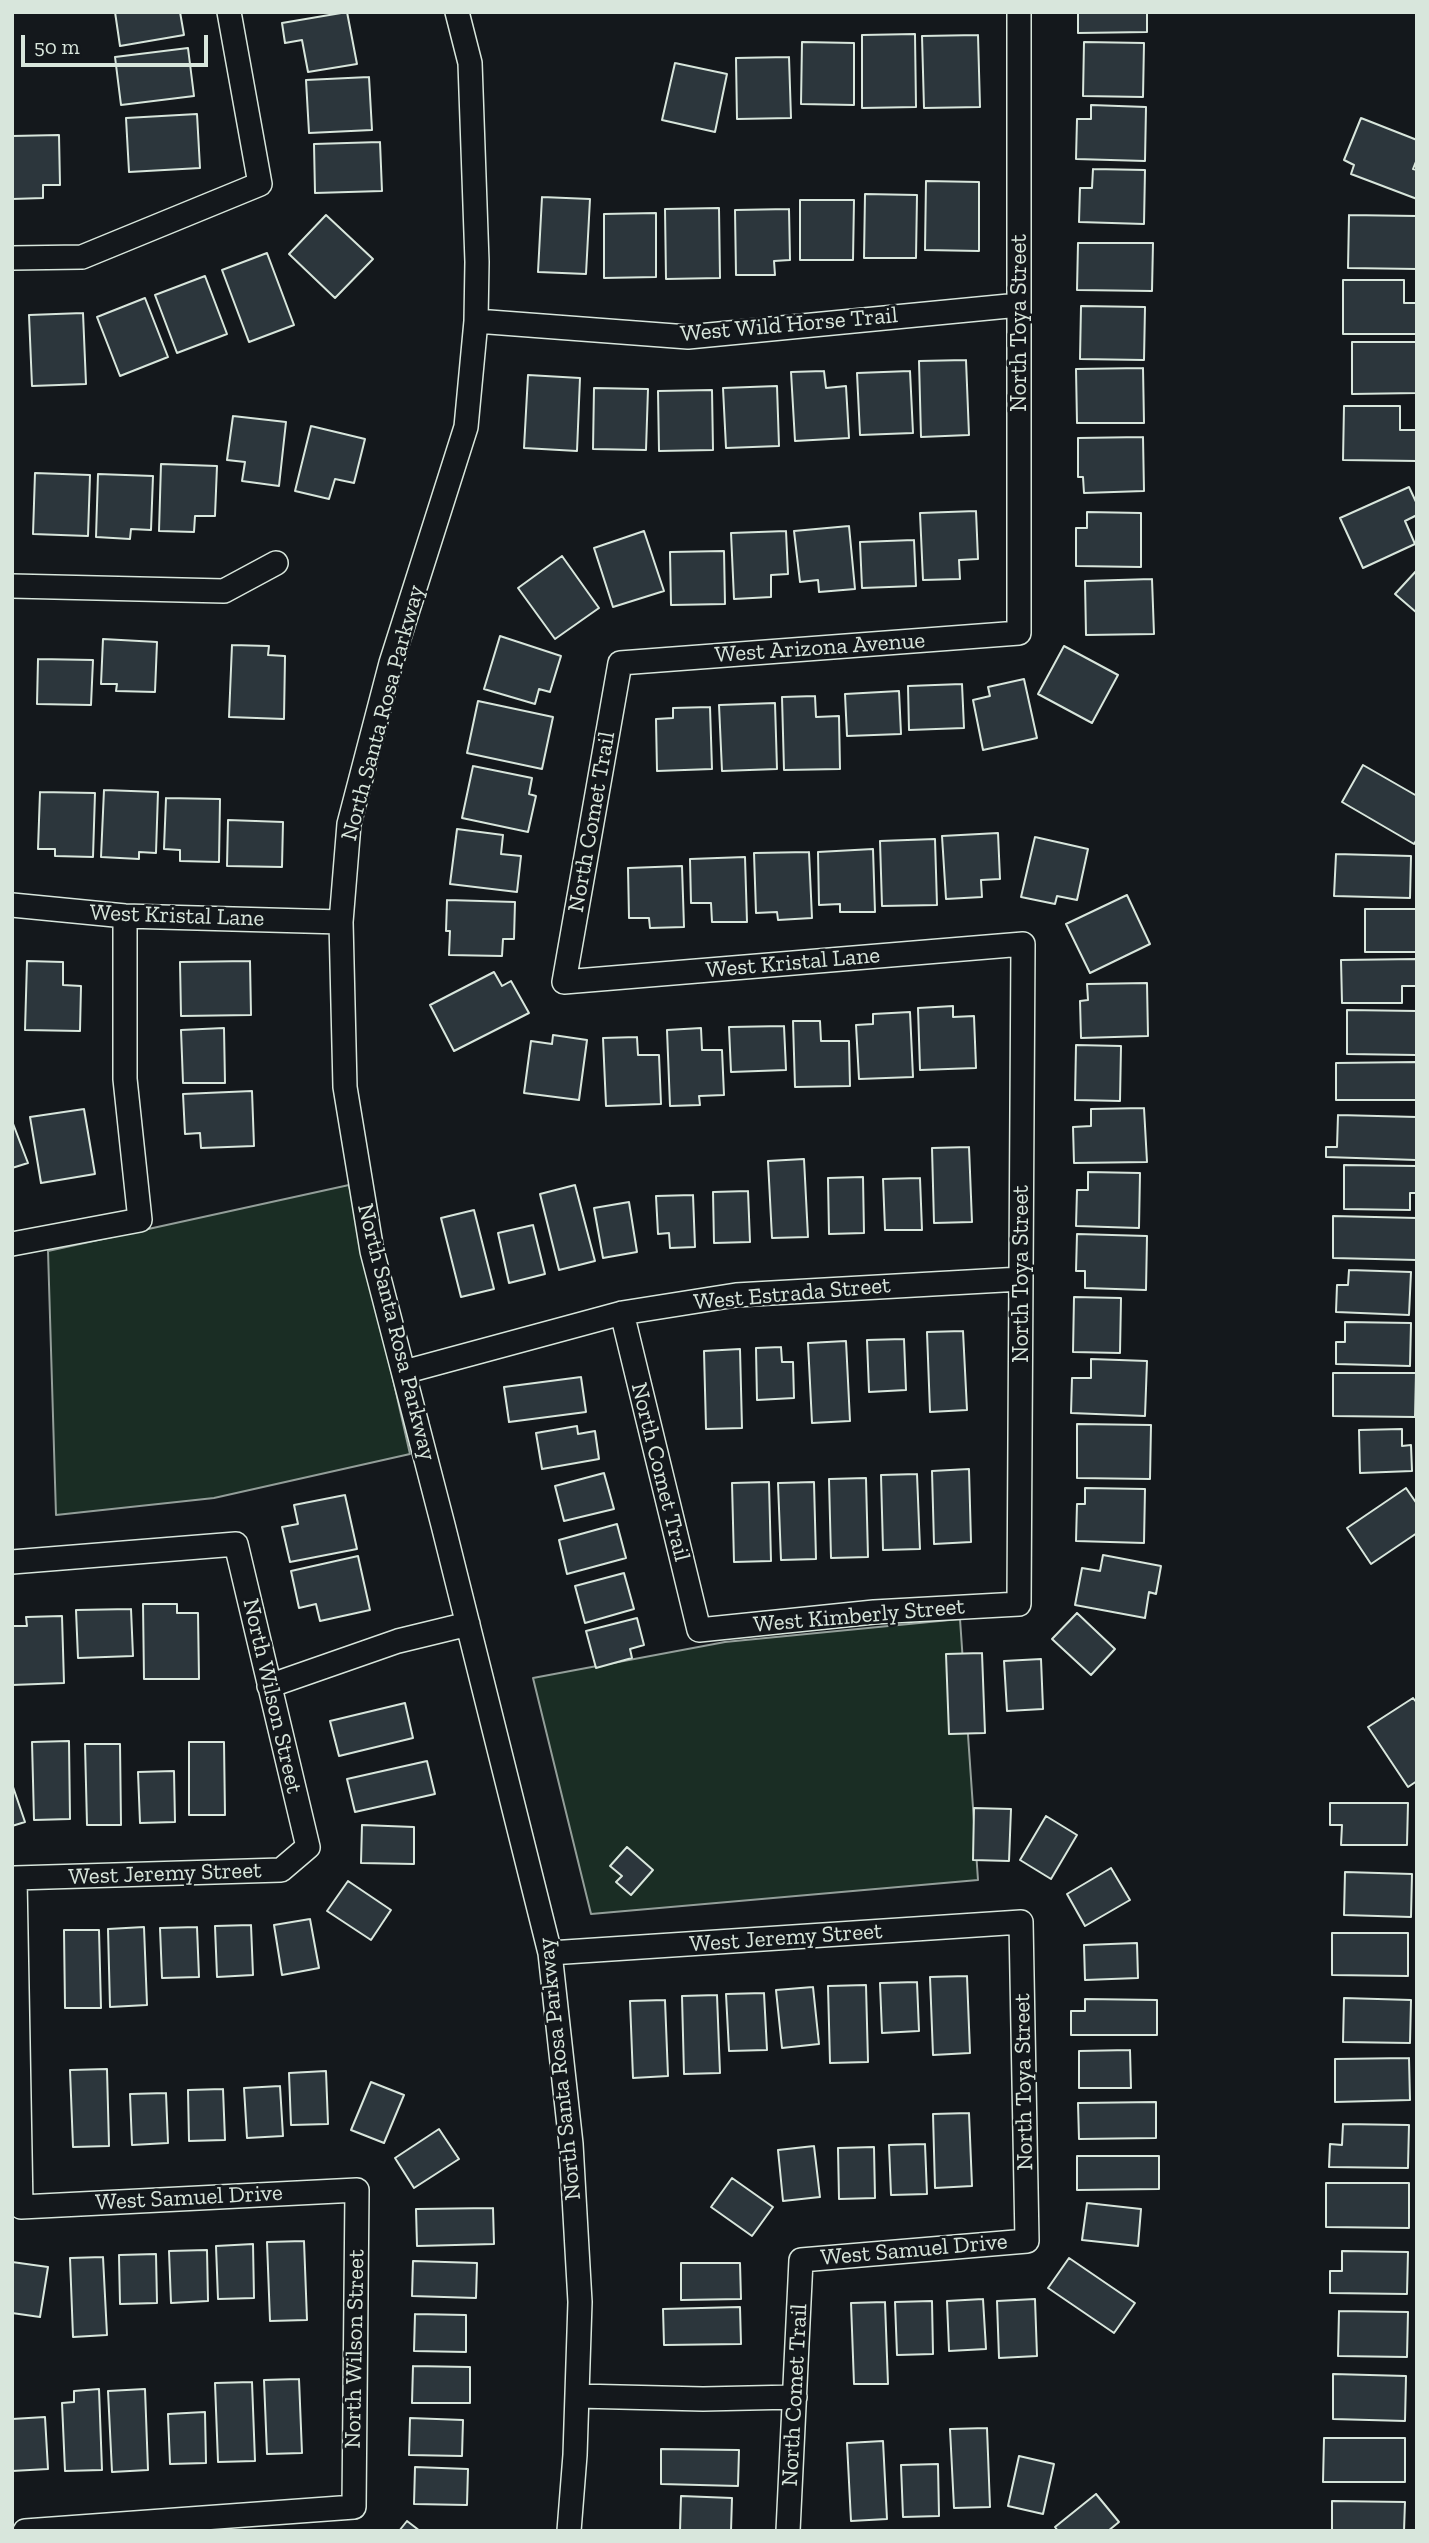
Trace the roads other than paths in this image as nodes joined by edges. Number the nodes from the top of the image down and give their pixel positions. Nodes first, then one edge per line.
1 (229, 12) edge
2 (457, 12) edge
3 (1019, 12) edge
4 (12, 258) edge
5 (1019, 305) junction
6 (475, 321) junction
7 (276, 563) dead end
8 (12, 586) edge
9 (1019, 633) joint
10 (620, 663) joint
11 (12, 905) edge
12 (125, 916) junction
13 (341, 922) junction
14 (1023, 944) joint
15 (564, 982) joint
16 (12, 1244) edge
17 (1021, 1279) junction
18 (622, 1313) junction
19 (404, 1372) junction
20 (12, 1562) edge
21 (1019, 1604) joint
22 (468, 1624) junction
23 (699, 1630) joint
24 (270, 1686) junction
25 (308, 1847) joint
26 (1021, 1922) joint
27 (550, 1953) junction
28 (356, 2190) joint
29 (21, 2207) joint
30 (1027, 2241) joint
31 (801, 2260) joint
32 (578, 2396) junction
33 (795, 2397) junction
34 (25, 2530) edge
35 (569, 2531) edge
36 (788, 2531) edge

1 - 4 street
2 - 6 street, North Santa Rosa Parkway
3 - 5 street, North Toya Street
5 - 6 street, West Wild Horse Trail
5 - 9 street, North Toya Street
6 - 13 street, North Santa Rosa Parkway
7 - 8 street
9 - 10 street, West Arizona Avenue
10 - 15 street, North Comet Trail
11 - 12 street, West Kristal Lane
12 - 13 street, West Kristal Lane
12 - 16 street
13 - 19 street, North Santa Rosa Parkway
14 - 15 street, West Kristal Lane
14 - 17 street, North Toya Street
17 - 18 street, West Estrada Street
17 - 21 street, North Toya Street
18 - 19 street, West Estrada Street
18 - 23 street, North Comet Trail
19 - 22 street, North Santa Rosa Parkway
20 - 24 street, North Wilson Street
21 - 23 street, West Kimberly Street
22 - 24 street
22 - 27 street, North Santa Rosa Parkway
24 - 25 street, North Wilson Street
25 - 29 street, West Jeremy Street
26 - 27 street, West Jeremy Street
26 - 30 street, North Toya Street
27 - 32 street, North Santa Rosa Parkway
28 - 29 street, West Samuel Drive
28 - 34 street, North Wilson Street
30 - 31 street, West Samuel Drive
31 - 33 street, North Comet Trail
32 - 33 street
32 - 35 street, North Santa Rosa Parkway
33 - 36 street, North Comet Trail

